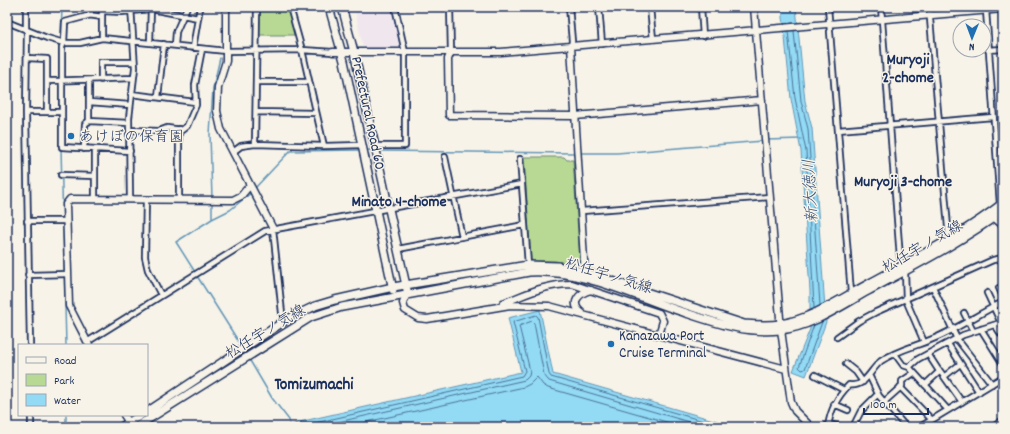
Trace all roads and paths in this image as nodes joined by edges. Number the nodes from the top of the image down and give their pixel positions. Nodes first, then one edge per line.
1 (26, 7) edge
2 (90, 7) edge
3 (187, 7) edge
4 (200, 7) edge
5 (226, 7) edge
6 (257, 7) edge
7 (290, 7) edge
8 (330, 7) edge
9 (342, 7) edge
10 (394, 7) edge
11 (450, 7) edge
12 (569, 7) edge
13 (599, 7) edge
14 (650, 7) edge
15 (701, 7) edge
16 (754, 7) edge
17 (828, 7) edge
18 (881, 7) edge
19 (929, 7) edge
20 (151, 8) edge
21 (102, 9) edge
22 (131, 9) edge
23 (1002, 9) edge
24 (986, 10) junction
25 (89, 15) junction
26 (183, 15) junction
27 (930, 16) junction
28 (102, 18) junction
29 (198, 18) junction
30 (986, 18) edge
31 (882, 20) junction
32 (7, 22) edge
33 (829, 24) junction
34 (26, 30) junction
35 (1003, 31) edge
36 (756, 32) junction
37 (703, 36) junction
38 (102, 38) junction
39 (653, 40) junction
40 (134, 41) junction
41 (64, 43) junction
42 (150, 43) junction
43 (164, 44) junction
44 (602, 44) junction
45 (175, 45) junction
46 (571, 46) junction
47 (193, 48) junction
48 (202, 49) junction
49 (1003, 49) edge
50 (257, 50) junction
51 (302, 50) junction
52 (992, 50) edge
53 (226, 51) junction
54 (333, 52) joint
55 (342, 52) junction
56 (354, 52) junction
57 (405, 52) junction
58 (451, 52) junction
59 (27, 58) junction
60 (989, 58) edge
61 (134, 62) junction
62 (133, 78) junction
63 (89, 80) junction
64 (101, 80) junction
65 (62, 81) junction
66 (47, 82) junction
67 (256, 82) junction
68 (309, 82) junction
69 (131, 94) junction
70 (158, 97) junction
71 (762, 100) junction
72 (89, 102) junction
73 (195, 102) junction
74 (130, 105) junction
75 (26, 112) junction
76 (47, 112) junction
77 (62, 112) junction
78 (256, 112) junction
79 (316, 113) junction
80 (575, 116) junction
81 (993, 117) junction
82 (89, 120) junction
83 (939, 122) junction
84 (129, 123) junction
85 (891, 125) junction
86 (179, 129) junction
87 (130, 130) junction
88 (838, 130) junction
89 (255, 144) junction
90 (362, 145) junction
91 (324, 146) junction
92 (375, 146) junction
93 (84, 149) junction
94 (95, 149) junction
95 (130, 151) junction
96 (234, 152) junction
97 (445, 157) dead end
98 (520, 159) dead end
99 (61, 175) dead end
100 (95, 176) junction
101 (522, 184) junction
102 (250, 185) junction
103 (454, 195) junction
104 (770, 197) junction
105 (95, 199) junction
106 (130, 199) junction
107 (146, 199) junction
108 (179, 200) junction
109 (388, 207) junction
110 (1002, 207) edge
111 (377, 210) junction
112 (582, 211) junction
113 (993, 218) junction
114 (27, 221) junction
115 (64, 221) junction
116 (524, 225) junction
117 (1003, 226) edge
118 (273, 229) junction
119 (462, 237) junction
120 (949, 239) junction
121 (398, 249) junction
122 (1003, 258) edge
123 (528, 265) junction
124 (904, 268) junction
125 (65, 274) junction
126 (28, 275) junction
127 (585, 275) junction
128 (406, 285) junction
129 (393, 287) junction
130 (933, 287) junction
131 (999, 288) dead end
132 (593, 290) junction
133 (852, 293) junction
134 (987, 293) dead end
135 (408, 294) junction
136 (161, 295) junction
137 (395, 296) junction
138 (1003, 297) edge
139 (906, 300) junction
140 (1003, 302) edge
141 (403, 303) junction
142 (494, 307) junction
143 (992, 307) junction
144 (831, 308) junction
145 (964, 313) dead end
146 (583, 314) junction
147 (286, 320) junction
148 (968, 322) junction
149 (1002, 323) edge
150 (996, 325) junction
151 (781, 327) junction
152 (952, 329) junction
153 (981, 329) junction
154 (973, 332) junction
155 (1003, 333) edge
156 (659, 334) junction
157 (837, 337) dead end
158 (957, 339) junction
159 (924, 342) junction
160 (88, 343) edge
161 (30, 344) edge
162 (948, 344) junction
163 (245, 353) junction
164 (895, 354) junction
165 (928, 354) junction
166 (846, 364) dead end
167 (960, 364) junction
168 (1003, 364) edge
169 (909, 367) junction
170 (786, 369) junction
171 (939, 372) junction
172 (914, 373) junction
173 (815, 375) dead end
174 (869, 375) junction
175 (944, 376) junction
176 (1003, 377) edge
177 (863, 382) junction
178 (992, 384) junction
179 (925, 385) junction
180 (900, 387) junction
181 (844, 390) junction
182 (979, 392) junction
183 (878, 394) junction
184 (884, 402) junction
185 (962, 402) junction
186 (834, 404) junction
187 (848, 410) dead end
188 (948, 410) junction
189 (148, 411) edge
190 (31, 416) edge
191 (125, 416) edge
192 (140, 416) edge
193 (932, 420) junction
194 (1003, 420) edge
195 (130, 425) edge
196 (828, 425) edge
197 (31, 427) edge
198 (121, 427) edge
199 (136, 427) edge
200 (810, 427) edge
201 (841, 427) edge
202 (853, 427) edge
203 (906, 427) edge
204 (920, 427) edge
205 (993, 427) edge

1 - 34 street
2 - 25 street
3 - 26 street
4 - 29 street
5 - 53 street
6 - 50 street
7 - 51 street
8 - 55 main road, Prefectural Road 60
9 - 56 main road, Prefectural Road 60
10 - 57 street
11 - 58 street
12 - 46 street
13 - 44 street
14 - 39 street
15 - 37 street
16 - 36 street
17 - 33 street
18 - 31 street
19 - 27 street
20 - 22 street
20 - 26 street
20 - 42 street
21 - 22 street
21 - 28 street
22 - 40 street
23 - 24 street
23 - 35 street
24 - 27 street
24 - 30 street
25 - 28 street
25 - 41 street
26 - 29 street
26 - 45 street
27 - 31 street
27 - 83 street
28 - 38 street
29 - 47 street
31 - 33 street
31 - 85 street
32 - 34 street
33 - 36 street
33 - 88 street
34 - 41 street
34 - 59 street
36 - 37 street
36 - 71 street
37 - 39 street
38 - 40 street
38 - 41 street
39 - 44 street
40 - 42 street
40 - 61 street
41 - 65 street
42 - 43 street
43 - 45 street
43 - 70 street
44 - 46 street
45 - 47 street
46 - 58 street
46 - 80 street
47 - 48 street
48 - 53 street
48 - 73 street
49 - 52 street
50 - 51 street
50 - 53 street
50 - 67 street
51 - 54 street
51 - 68 street
53 - 96 street
54 - 55 street
55 - 56 street
55 - 90 main road, Prefectural Road 60
56 - 57 street
56 - 92 main road, Prefectural Road 60
57 - 58 street
57 - 92 street
58 - 80 street
59 - 66 street
59 - 75 street
60 - 81 street
61 - 62 street
61 - 64 street
62 - 64 street
62 - 69 street
63 - 64 street
63 - 65 street
63 - 72 street
65 - 66 street
65 - 77 street
66 - 76 street
67 - 68 street
67 - 78 street
68 - 79 street
69 - 70 street
69 - 74 street
70 - 73 street
71 - 80 street
71 - 104 street
72 - 74 street
72 - 82 street
73 - 86 street
74 - 84 street
75 - 76 street
75 - 114 street
76 - 77 street
77 - 93 street
78 - 79 street
78 - 89 street
79 - 91 street
80 - 112 street
81 - 83 street
81 - 110 street
82 - 84 street
82 - 93 street
83 - 85 street
83 - 120 street
84 - 87 street
85 - 88 street
85 - 124 street
86 - 87 street
86 - 108 street
87 - 95 street
88 - 133 street
89 - 91 street
89 - 96 street
90 - 91 street
90 - 111 main road, Prefectural Road 60
92 - 109 main road, Prefectural Road 60
93 - 94 street
94 - 95 street
94 - 100 street
95 - 106 street
96 - 102 street
97 - 103 street
98 - 101 street
99 - 100 street
100 - 105 street
101 - 103 street
101 - 116 street
102 - 108 street
102 - 118 street
103 - 109 street
103 - 119 street
104 - 112 street
104 - 151 street
105 - 106 street
105 - 115 street
106 - 107 street
107 - 108 street
107 - 136 street
109 - 111 street
109 - 121 main road, Prefectural Road 60
110 - 113 main road, 松任宇ノ気線
110 - 120 main road, 松任宇ノ気線
111 - 118 street
111 - 129 main road, Prefectural Road 60
112 - 127 street
113 - 117 street
113 - 124 main road, 松任宇ノ気線
114 - 115 street
114 - 126 street
115 - 125 street
116 - 119 street
116 - 123 street
118 - 136 street
118 - 147 street
119 - 121 street
120 - 124 main road, 松任宇ノ気線
121 - 128 main road, Prefectural Road 60
122 - 130 street
123 - 127 main road, 松任宇ノ気線
123 - 128 main road, 松任宇ノ気線
124 - 133 main road, 松任宇ノ気線
124 - 139 street
124 - 144 main road, 松任宇ノ気線
125 - 126 street
125 - 160 street
126 - 161 street
127 - 135 main road, 松任宇ノ気線
127 - 151 main road, 松任宇ノ気線
128 - 129 main road, 松任宇ノ気線
128 - 135 main road, Prefectural Road 60
129 - 137 main road, Prefectural Road 60
129 - 147 main road, 松任宇ノ気線
130 - 139 street
130 - 152 street
131 - 138 street
132 - 142 street
132 - 146 street
132 - 156 street
133 - 144 main road, 松任宇ノ気線
134 - 143 street
135 - 137 main road, 松任宇ノ気線
135 - 141 street
136 - 160 street
137 - 141 street
137 - 163 main road, 松任宇ノ気線
139 - 157 street
139 - 159 street
140 - 143 street
141 - 142 street
142 - 146 street
143 - 148 street
143 - 149 street
144 - 151 main road, 松任宇ノ気線
145 - 148 street
146 - 156 street
147 - 163 main road, 松任宇ノ気線
148 - 152 street
148 - 154 street
149 - 150 street
150 - 153 street
150 - 155 street
151 - 170 street
152 - 158 street
152 - 159 street
153 - 154 street
153 - 168 street
154 - 158 street
156 - 170 street
158 - 162 street
158 - 178 street
159 - 164 street
162 - 165 street
162 - 167 street
163 - 189 main road, 松任宇ノ気線
163 - 199 main road, 松任宇ノ気線
164 - 169 street
164 - 174 street
165 - 169 street
165 - 171 street
166 - 177 street
167 - 175 street
167 - 182 street
169 - 172 street
170 - 200 street
171 - 175 street
171 - 179 street
172 - 179 street
172 - 180 street
173 - 181 street
174 - 177 street
174 - 183 street
175 - 185 street
176 - 178 street
177 - 181 street
178 - 182 street
179 - 188 street
180 - 184 street
180 - 193 street
181 - 186 street
182 - 185 street
183 - 184 street
183 - 202 street
184 - 203 street
185 - 188 street
186 - 187 street
186 - 196 street
188 - 193 street
190 - 197 street
191 - 195 street
192 - 195 main road
193 - 204 street
194 - 205 street
195 - 198 main road
196 - 201 street

